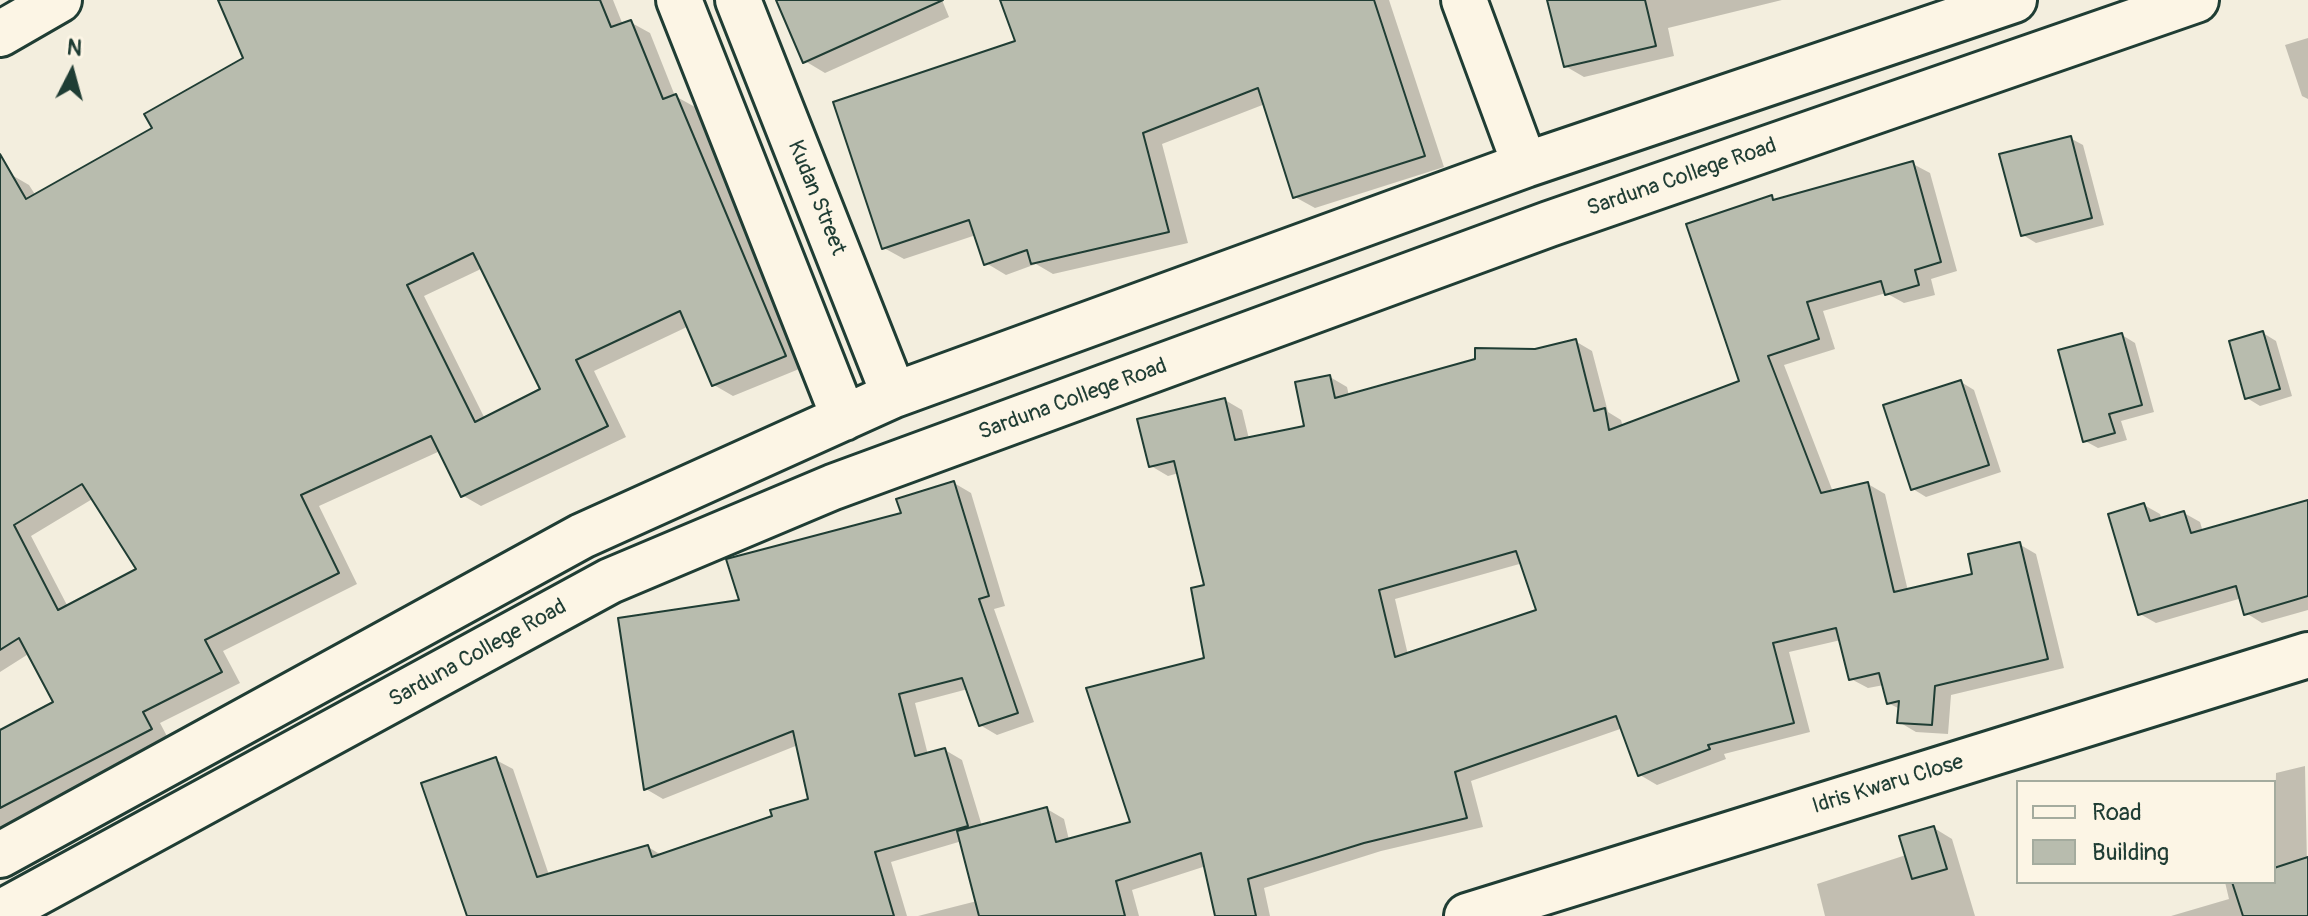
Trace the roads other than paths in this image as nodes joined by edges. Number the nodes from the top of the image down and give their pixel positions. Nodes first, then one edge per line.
1 (59, 0) edge
2 (679, 0) edge
3 (738, 0) edge
4 (1464, 0) edge
5 (2014, 0) edge
6 (2196, 0) edge
7 (0, 34) edge
8 (1525, 165) junction
9 (894, 395) junction
10 (844, 418) junction
11 (2308, 655) edge
12 (0, 855) edge
13 (0, 913) edge
14 (1467, 916) edge

1 - 7 street
2 - 10 street
3 - 9 street, Kudan Street
4 - 8 street
5 - 8 street
6 - 13 street, Sarduna College Road
8 - 9 street
9 - 10 street
10 - 12 street
11 - 14 street, Idris Kwaru Close

